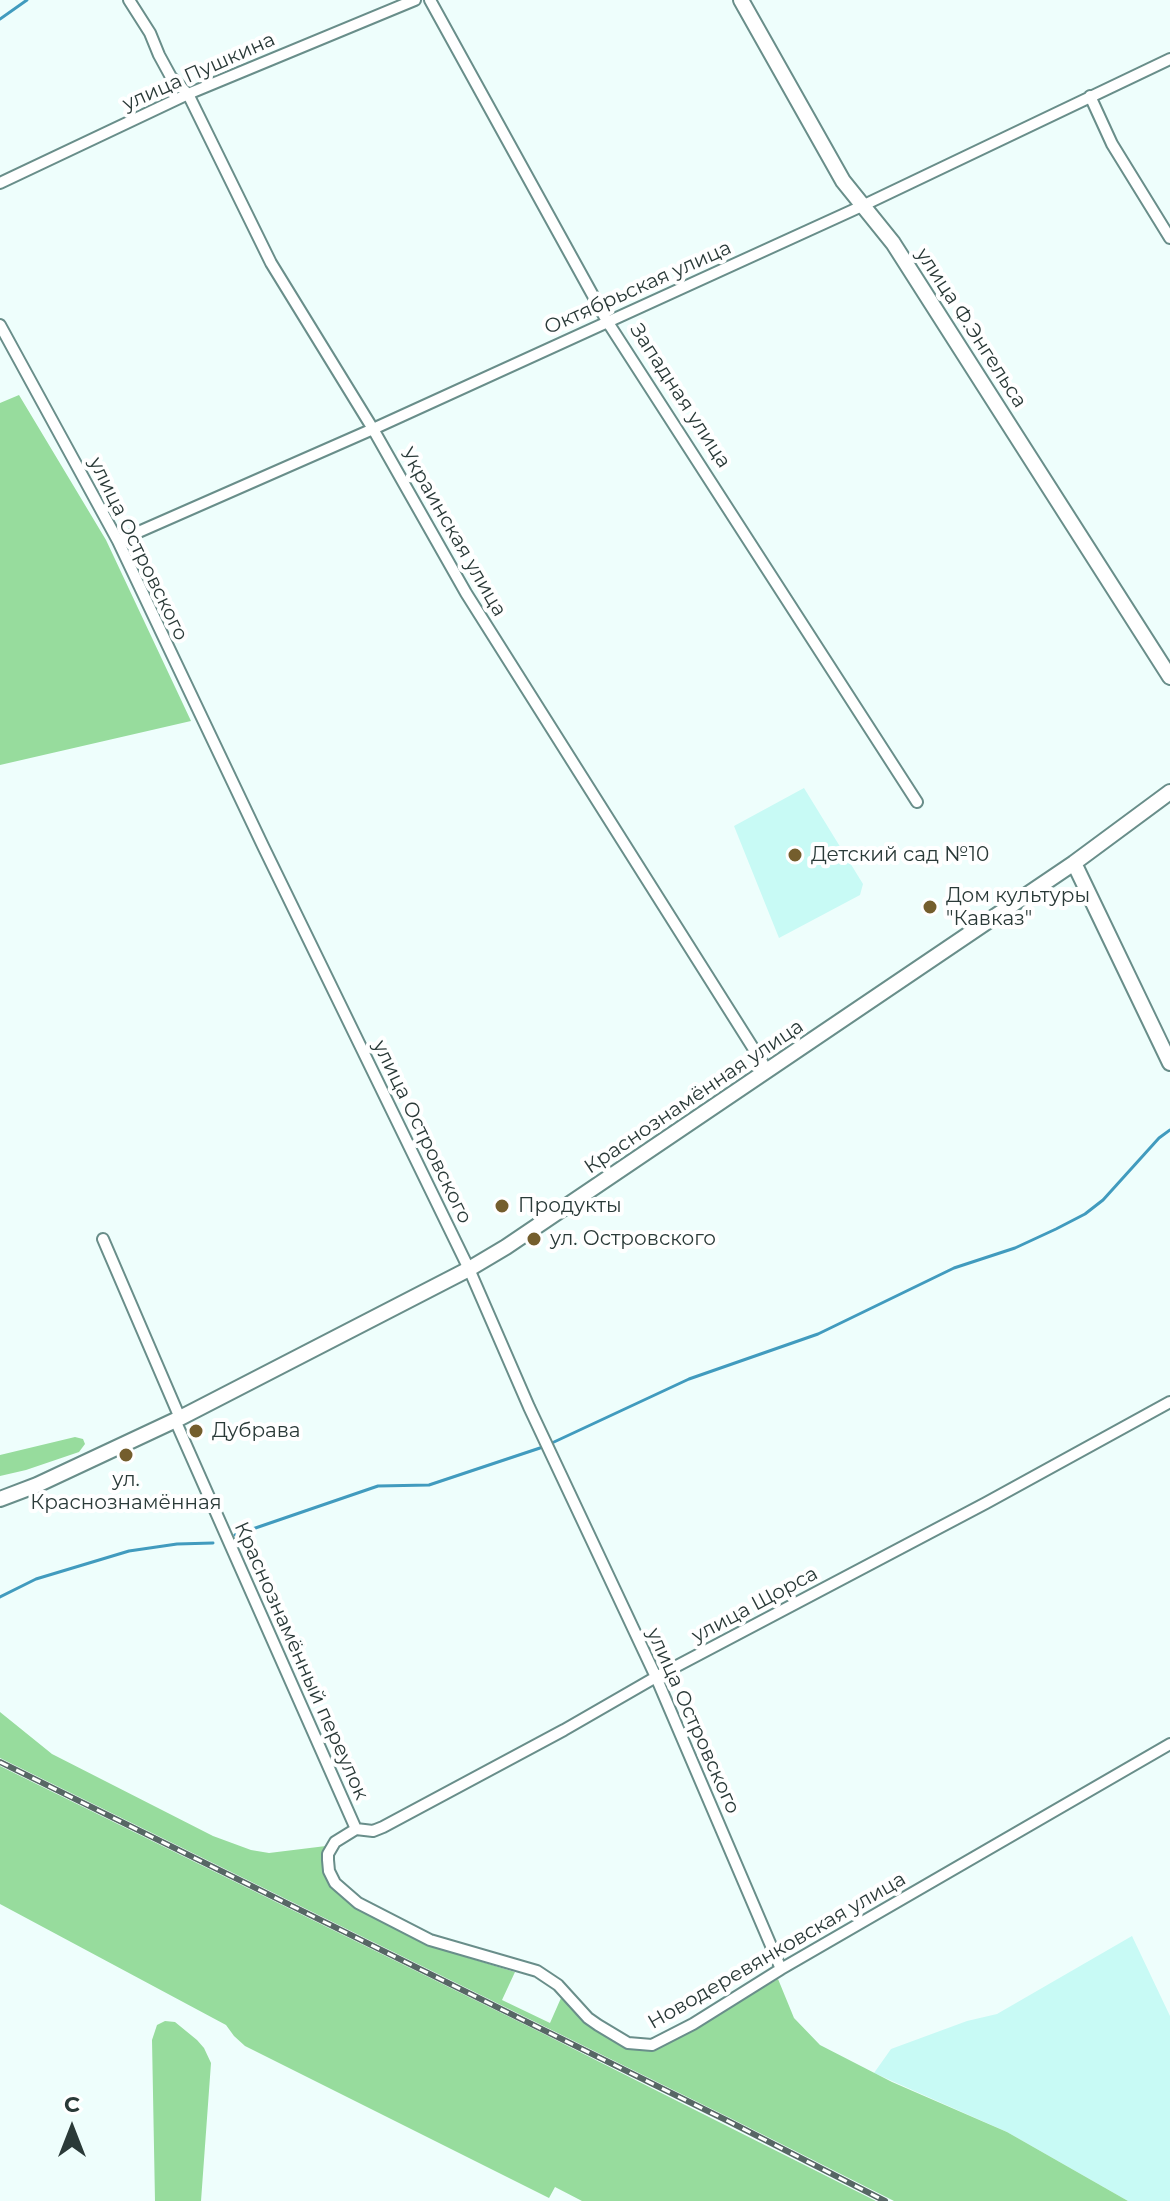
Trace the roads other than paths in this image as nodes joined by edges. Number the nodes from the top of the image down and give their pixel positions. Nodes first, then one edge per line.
1 (129, 0) edge
2 (415, 0) edge
3 (430, 0) edge
4 (741, 0) edge
5 (1170, 59) edge
6 (188, 94) junction
7 (1090, 96) junction
8 (0, 183) edge
9 (862, 206) junction
10 (1170, 238) edge
11 (607, 321) junction
12 (0, 325) edge
13 (373, 429) junction
14 (118, 541) junction
15 (1170, 677) edge
16 (1170, 792) edge
17 (917, 802) dead end
18 (1074, 863) junction
19 (1170, 1063) edge
20 (767, 1070) junction
21 (103, 1239) dead end
22 (469, 1269) junction
23 (1170, 1402) edge
24 (178, 1419) junction
25 (0, 1499) edge
26 (656, 1677) junction
27 (1170, 1744) edge
28 (356, 1829) junction
29 (781, 1969) junction

1 - 6 street, Украинская улица
2 - 6 street, улица Пушкина
3 - 11 street, Западная улица
4 - 9 main road, улица Ф.Энгельса
5 - 7 street, Октябрьская улица
6 - 8 street, улица Пушкина
6 - 13 street, Украинская улица
7 - 9 street, Октябрьская улица
7 - 10 street
9 - 11 street, Октябрьская улица
9 - 15 main road, улица Ф.Энгельса
11 - 13 street, Октябрьская улица
11 - 17 street, Западная улица
12 - 14 street, улица Островского
13 - 14 street, Октябрьская улица
13 - 20 street, Украинская улица
14 - 22 street, улица Островского
16 - 18 main road, Краснознамённая улица
18 - 19 main road
18 - 20 main road, Краснознамённая улица
20 - 22 main road, Краснознамённая улица
21 - 24 street, Краснознамённый переулок
22 - 24 main road, Краснознамённая улица
22 - 26 street, улица Островского
23 - 26 street, улица Щорса
24 - 25 main road, Краснознамённая улица
24 - 28 street, Краснознамённый переулок
26 - 28 street, улица Щорса
26 - 29 street, улица Островского
27 - 29 street, Новодеревянковская улица
28 - 29 street, Новодеревянковская улица

